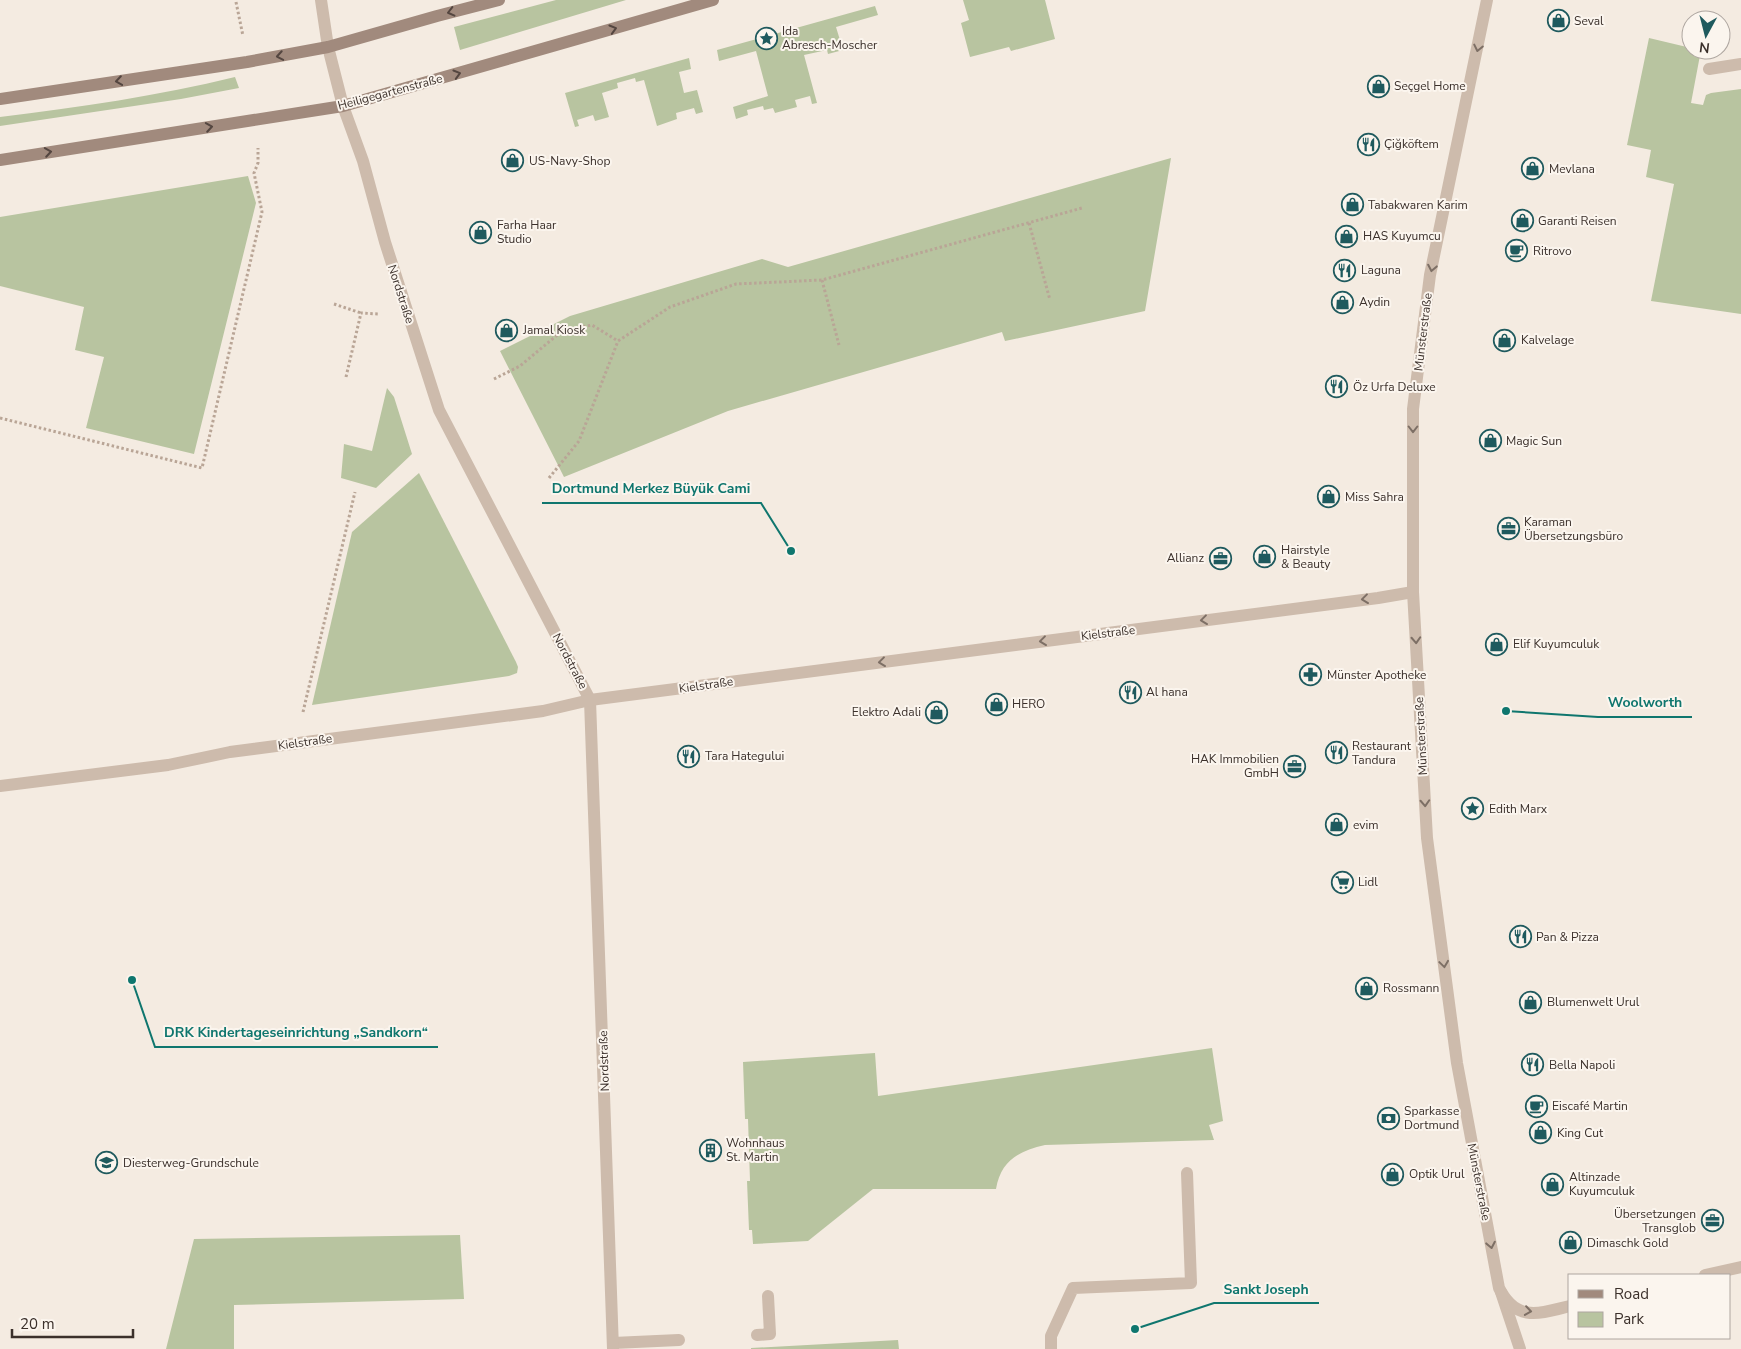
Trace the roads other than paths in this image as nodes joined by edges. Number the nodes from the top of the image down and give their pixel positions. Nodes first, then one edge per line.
1 (321, 0) edge
2 (498, 0) edge
3 (713, 0) edge
4 (1487, 0) edge
5 (328, 47) junction
6 (1741, 64) edge
7 (1709, 69) dead end
8 (0, 99) edge
9 (343, 106) junction
10 (0, 160) edge
11 (1414, 592) junction
12 (590, 700) junction
13 (0, 786) edge
14 (1187, 1173) dead end
15 (1741, 1267) edge
16 (1710, 1274) edge
17 (1499, 1288) junction
18 (768, 1296) dead end
19 (1568, 1306) edge
20 (757, 1335) dead end
21 (678, 1340) dead end
22 (613, 1346) edge
23 (1050, 1349) edge
24 (1520, 1349) edge

1 - 5 street, Nordstraße
2 -> 5 main road
9 -> 3 main road, Heiligegartenstraße
4 -> 11 street, Münsterstraße
5 -> 8 main road
5 - 9 street, Nordstraße
6 - 7 street
10 -> 9 main road, Heiligegartenstraße
9 - 12 street, Nordstraße
11 -> 12 street, Kielstraße
11 -> 17 street, Münsterstraße
12 - 13 street, Kielstraße
12 - 22 street, Nordstraße
14 - 23 street
15 - 16 street
17 -> 19 street
17 - 24 street, Münsterstraße
18 - 20 street
21 - 22 street

